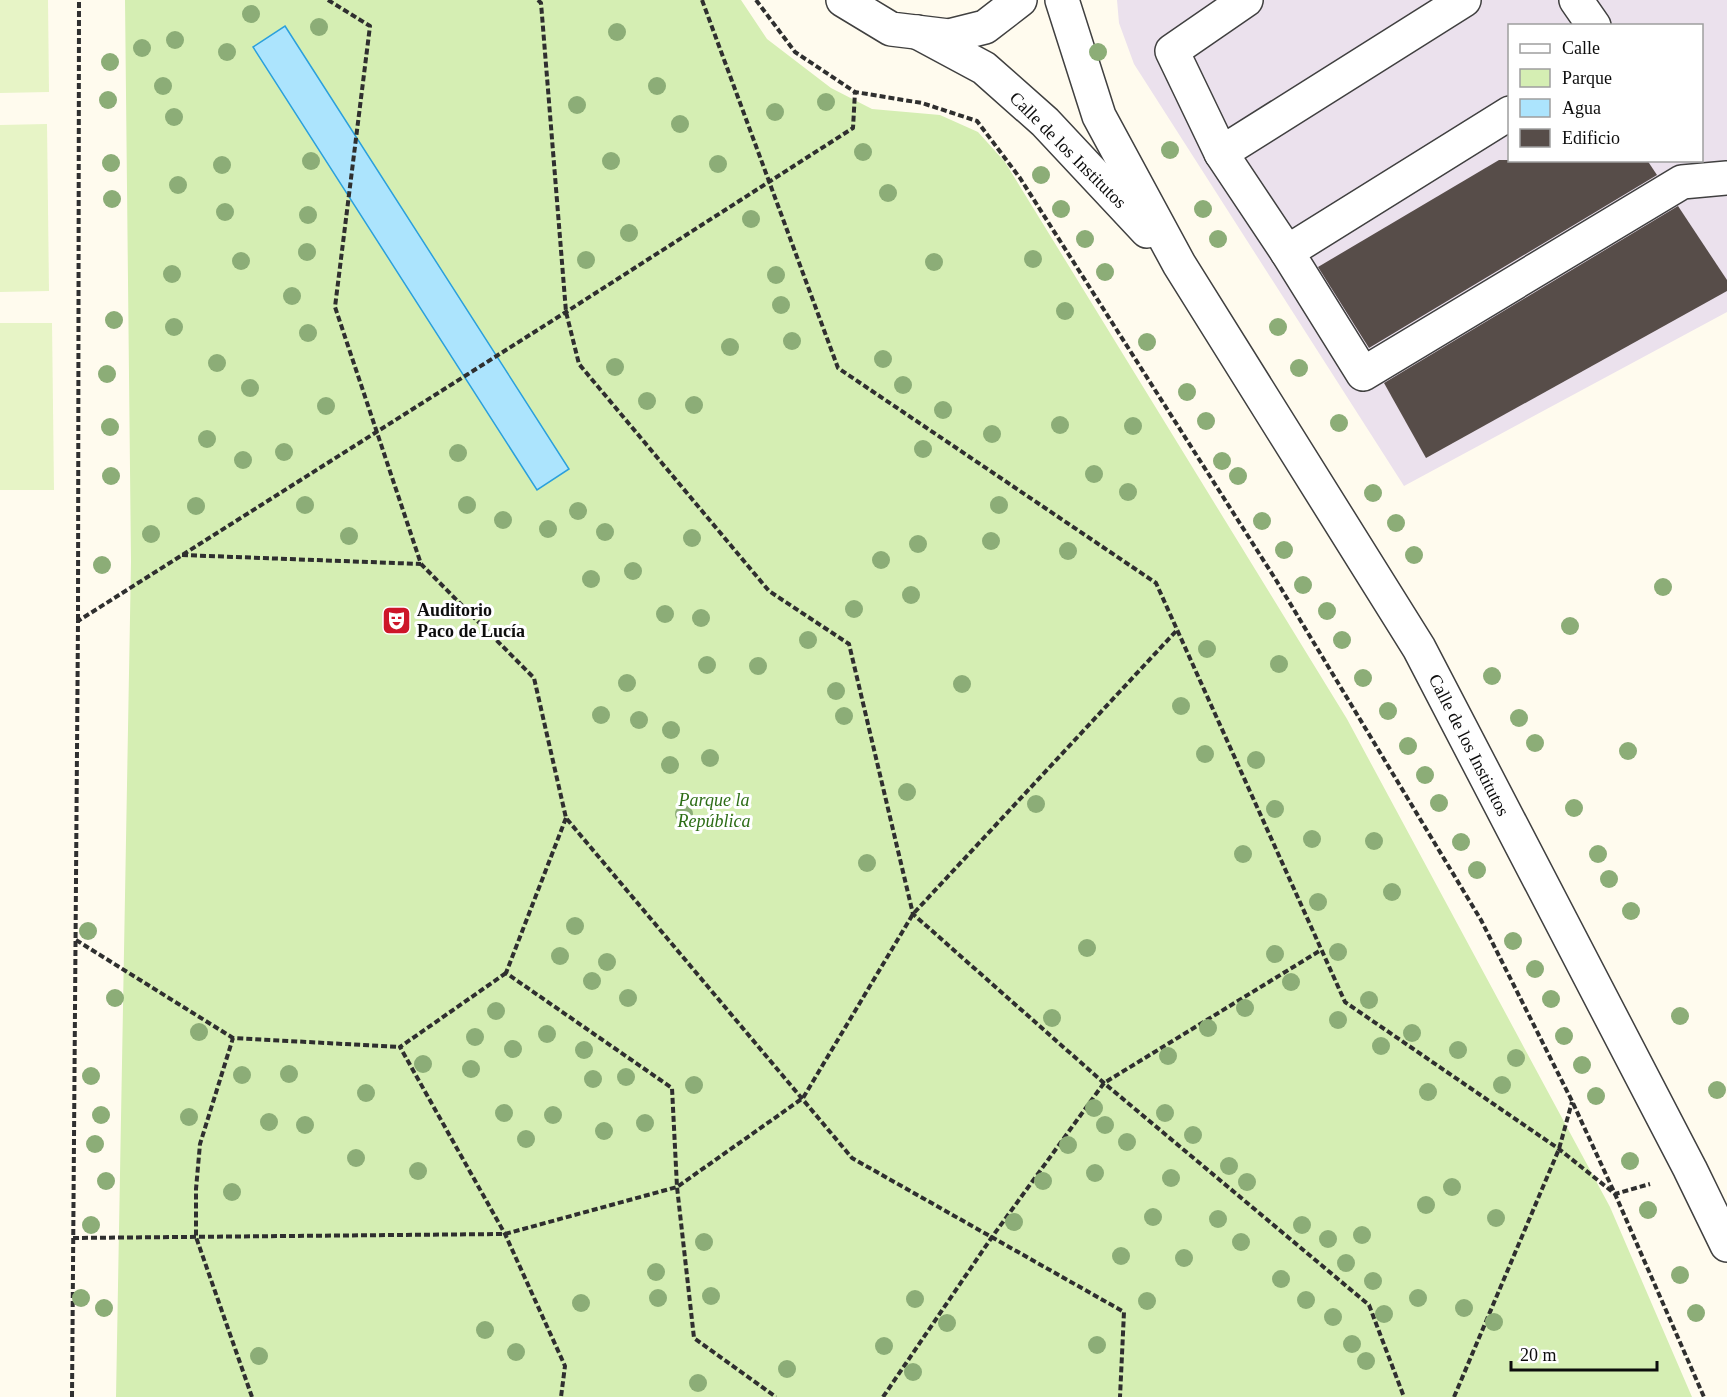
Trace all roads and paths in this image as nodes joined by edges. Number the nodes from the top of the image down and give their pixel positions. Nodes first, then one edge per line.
1 (79, 0) edge
2 (328, 0) edge
3 (538, 0) edge
4 (702, 0) edge
5 (756, 0) edge
6 (843, 0) edge
7 (1020, 0) edge
8 (1062, 0) edge
9 (1246, 0) edge
10 (1464, 0) edge
11 (1576, 0) edge
12 (1593, 24) edge
13 (917, 32) junction
14 (855, 92) junction
15 (1508, 114) edge
16 (1221, 153) junction
17 (1676, 171) edge
18 (1727, 178) edge
19 (769, 181) junction
20 (1287, 252) junction
21 (1179, 264) junction
22 (567, 312) junction
23 (377, 432) junction
24 (182, 555) junction
25 (421, 564) junction
26 (78, 621) junction
27 (1178, 629) junction
28 (566, 818) junction
29 (913, 914) junction
30 (75, 940) junction
31 (1321, 950) junction
32 (506, 973) junction
33 (233, 1038) junction
34 (400, 1047) junction
35 (1104, 1083) junction
36 (803, 1098) junction
37 (1572, 1101) junction
38 (1559, 1149) junction
39 (1659, 1181) dead end
40 (676, 1187) junction
41 (1615, 1194) junction
42 (505, 1234) junction
43 (196, 1237) junction
44 (992, 1237) junction
45 (73, 1238) junction
46 (1727, 1245) edge
47 (72, 1397) edge
48 (252, 1397) edge
49 (561, 1397) edge
50 (776, 1397) edge
51 (882, 1397) edge
52 (1120, 1397) edge
53 (1404, 1397) edge
54 (1454, 1397) edge
55 (1704, 1397) edge

1 - 26 path
2 - 23 path
3 - 22 path
4 - 19 path
5 - 14 path
6 - 13 street
7 - 13 street
8 - 21 street, Calle de los Institutos
9 - 16 street
10 - 16 street
11 - 12 street
13 - 21 street, Calle de los Institutos
14 - 19 path
14 - 37 path
15 - 20 street
16 - 20 street
17 - 18 street
17 - 20 street
19 - 22 path
19 - 27 path
21 - 46 street, Calle de los Institutos
22 - 23 path
22 - 29 path
23 - 24 path
23 - 25 path
24 - 25 path
24 - 26 path
25 - 28 path
26 - 30 path
27 - 29 path
27 - 31 path
28 - 32 path
28 - 36 path
29 - 35 path
29 - 36 path
30 - 33 path
30 - 45 path
31 - 35 path
31 - 38 path
32 - 34 path
32 - 40 path
33 - 34 path
33 - 43 path
34 - 42 path
35 - 44 path
35 - 53 path
36 - 40 path
36 - 44 path
37 - 38 path
37 - 41 path
38 - 41 path
38 - 54 path
39 - 41 path
40 - 42 path
40 - 50 path
41 - 55 path
42 - 43 path
42 - 49 path
43 - 45 path
43 - 48 path
44 - 51 path
44 - 52 path
45 - 47 path

